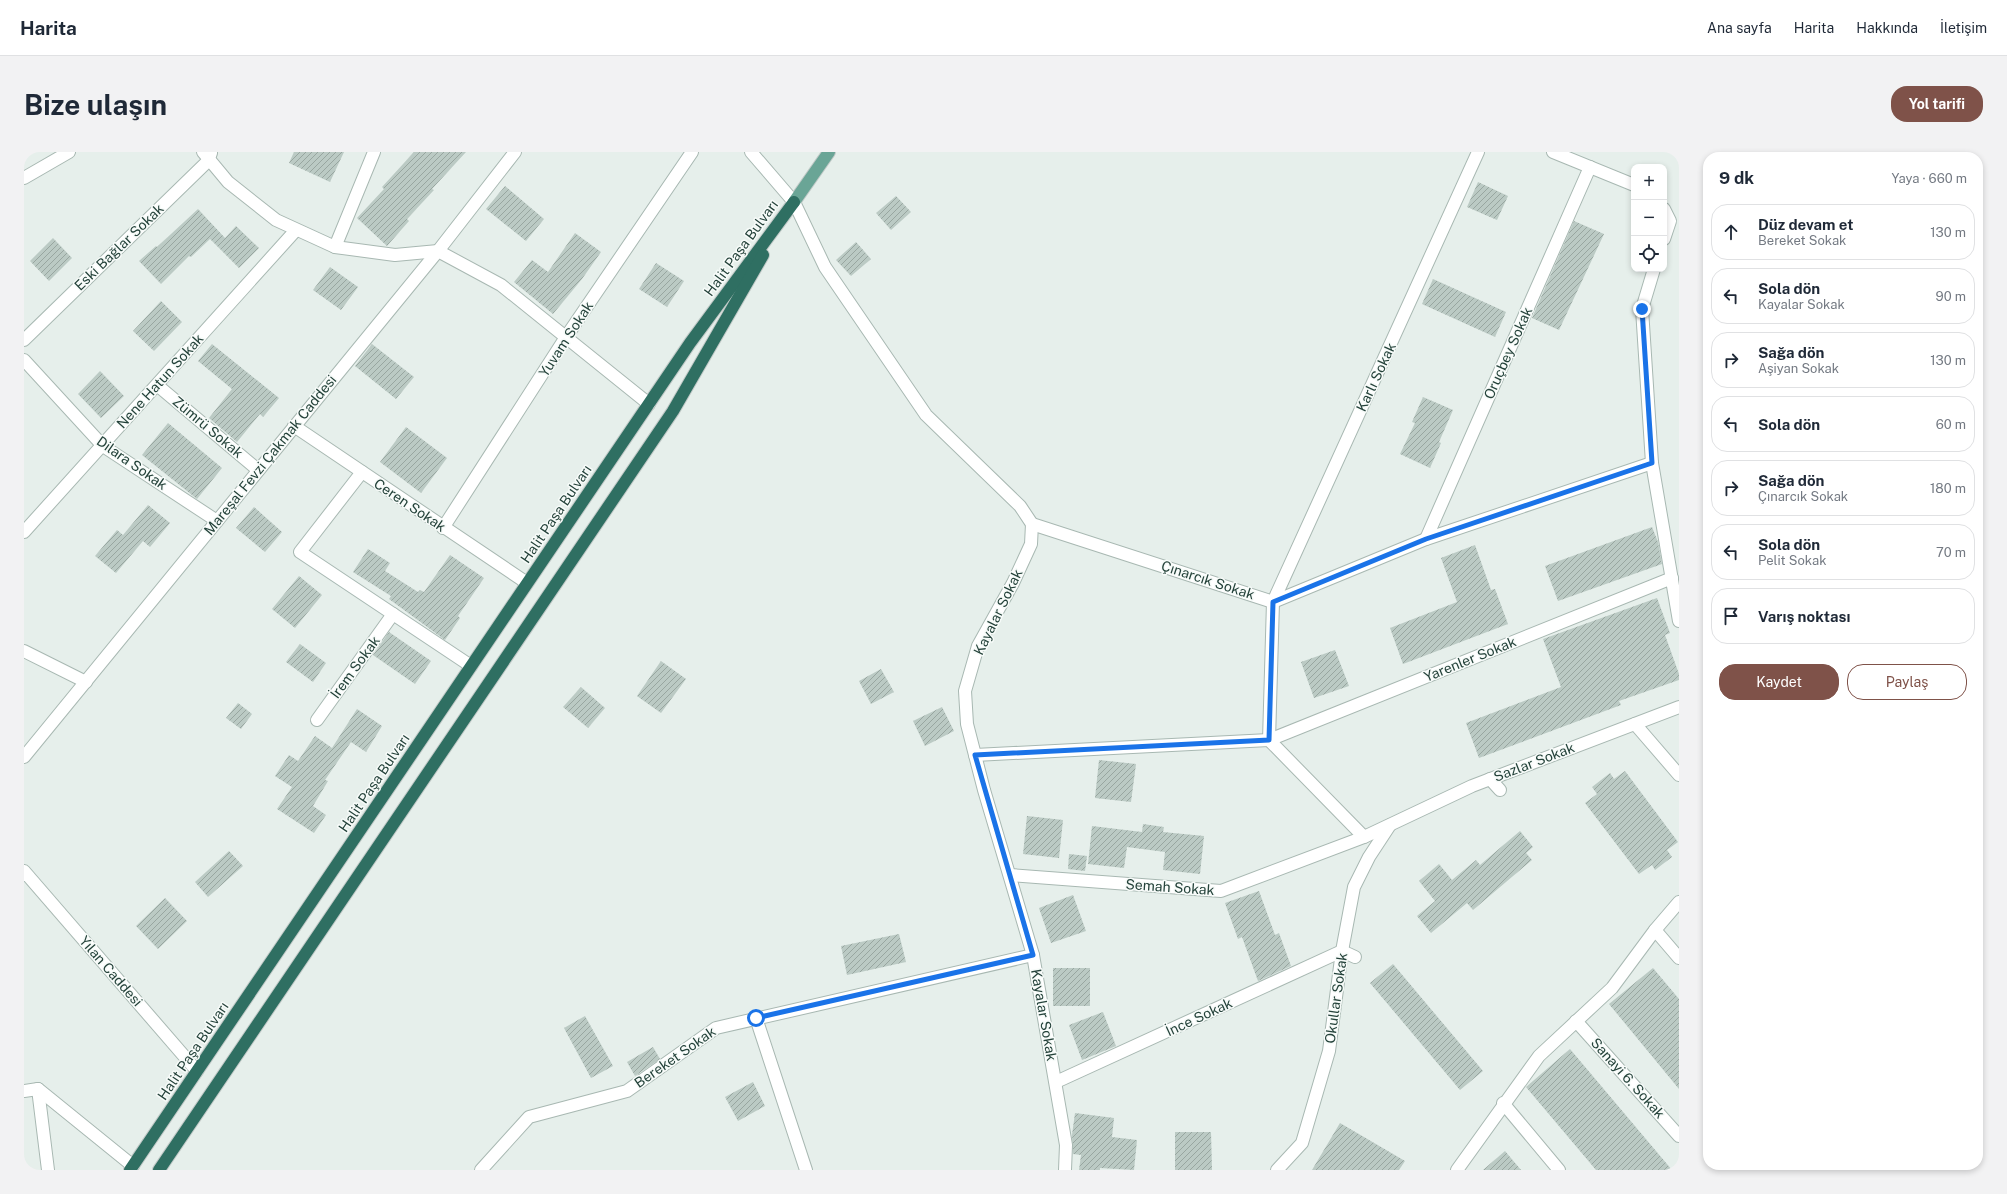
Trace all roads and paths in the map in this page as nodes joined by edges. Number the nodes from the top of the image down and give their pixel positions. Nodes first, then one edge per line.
1 (69, 152) edge
2 (374, 152) edge
3 (515, 152) edge
4 (692, 152) edge
5 (751, 152) edge
6 (829, 152) edge
7 (1478, 152) edge
8 (1553, 152) edge
9 (207, 155) edge
10 (1590, 167) junction
11 (24, 178) edge
12 (1631, 183) edge
13 (794, 202) junction
14 (1667, 215) edge
15 (296, 230) junction
16 (1667, 230) edge
17 (335, 247) junction
18 (438, 251) junction
19 (1653, 272) edge
20 (566, 337) junction
21 (24, 340) edge
22 (24, 360) edge
23 (157, 385) junction
24 (649, 404) junction
25 (294, 426) junction
26 (103, 446) junction
27 (1652, 463) junction
28 (258, 470) junction
29 (362, 472) junction
30 (217, 521) junction
31 (1032, 524) junction
32 (443, 528) junction
33 (24, 532) edge
34 (1426, 539) junction
35 (1672, 578) junction
36 (527, 583) junction
37 (1273, 602) junction
38 (393, 614) junction
39 (1679, 621) edge
40 (24, 651) edge
41 (471, 666) junction
42 (86, 682) junction
43 (1679, 707) edge
44 (317, 720) dead end
45 (1635, 724) junction
46 (1269, 740) junction
47 (975, 755) junction
48 (24, 757) edge
49 (1679, 775) edge
50 (1490, 779) junction
51 (1500, 790) dead end
52 (1391, 824) junction
53 (1364, 837) junction
54 (24, 871) edge
55 (1010, 875) junction
56 (1679, 902) edge
57 (1655, 930) junction
58 (1342, 951) junction
59 (1033, 955) junction
60 (1355, 957) dead end
61 (1679, 958) edge
62 (756, 1018) junction
63 (1576, 1021) junction
64 (197, 1071) junction
65 (1056, 1082) junction
66 (38, 1089) junction
67 (24, 1091) edge
68 (24, 1100) edge
69 (1503, 1103) junction
70 (1679, 1136) edge
71 (132, 1168) edge
72 (48, 1170) edge
73 (159, 1170) edge
74 (481, 1170) edge
75 (806, 1170) edge
76 (1065, 1170) edge
77 (1277, 1170) edge
78 (1457, 1170) edge
79 (1559, 1170) edge

1 - 11 street
2 - 17 street
3 - 18 street, Mareşal Fevzi Çakmak Caddesi
4 - 20 street, Yuvam Sokak
5 - 13 street
6 - 13 main road
7 - 37 street, Karlı Sokak
8 - 10 street
9 - 15 street
9 - 21 street, Eski Bağlar Sokak
10 - 12 street
10 - 34 street, Oruçbey Sokak
13 - 24 highway, Halit Paşa Bulvarı
13 - 31 street
13 - 73 highway, Halit Paşa Bulvarı
14 - 16 street
15 - 17 street
15 - 23 street, Nene Hatun Sokak
17 - 18 street
18 - 20 street
18 - 25 street, Mareşal Fevzi Çakmak Caddesi
19 - 27 street
20 - 24 street
20 - 32 street, Yuvam Sokak
22 - 26 street, Dilara Sokak
23 - 26 street, Nene Hatun Sokak
23 - 28 street, Zümrü Sokak
24 - 36 highway, Halit Paşa Bulvarı
25 - 28 street, Mareşal Fevzi Çakmak Caddesi
25 - 29 street, Ceren Sokak
26 - 30 street, Dilara Sokak
26 - 33 street, Nene Hatun Sokak
27 - 34 street, Çınarcık Sokak
27 - 35 street
28 - 30 street, Mareşal Fevzi Çakmak Caddesi
29 - 32 street, Ceren Sokak
29 - 38 street
30 - 42 street, Mareşal Fevzi Çakmak Caddesi
31 - 37 street, Çınarcık Sokak
31 - 47 street, Kayalar Sokak
32 - 36 street, Ceren Sokak
34 - 37 street, Çınarcık Sokak
35 - 39 street
35 - 46 street, Yarenler Sokak
36 - 41 highway, Halit Paşa Bulvarı
37 - 46 street
38 - 41 street
38 - 44 street, İrem Sokak
40 - 42 street
41 - 64 highway, Halit Paşa Bulvarı
42 - 48 street, Mareşal Fevzi Çakmak Caddesi
43 - 45 street, Sazlar Sokak
45 - 49 street
45 - 50 street, Sazlar Sokak
46 - 47 street, Yarenler Sokak
46 - 53 street
47 - 55 street, Kayalar Sokak
50 - 51 street
50 - 52 street, Sazlar Sokak
52 - 53 street, Semah Sokak
52 - 58 street, Okullar Sokak
53 - 55 street, Semah Sokak
54 - 64 street, Yılan Caddesi
55 - 59 street, Kayalar Sokak
56 - 57 street
57 - 61 street
57 - 63 street
58 - 60 street
58 - 65 street, İnce Sokak
58 - 77 street, Okullar Sokak
59 - 62 street, Bereket Sokak
59 - 65 street, Kayalar Sokak
62 - 74 street, Bereket Sokak
62 - 75 street
63 - 69 street
63 - 70 street, Sanayi 6. Sokak
64 - 71 highway, Halit Paşa Bulvarı
65 - 76 street, Kayalar Sokak
66 - 67 street
66 - 68 street
66 - 71 street
66 - 72 street
69 - 78 street
69 - 79 street

